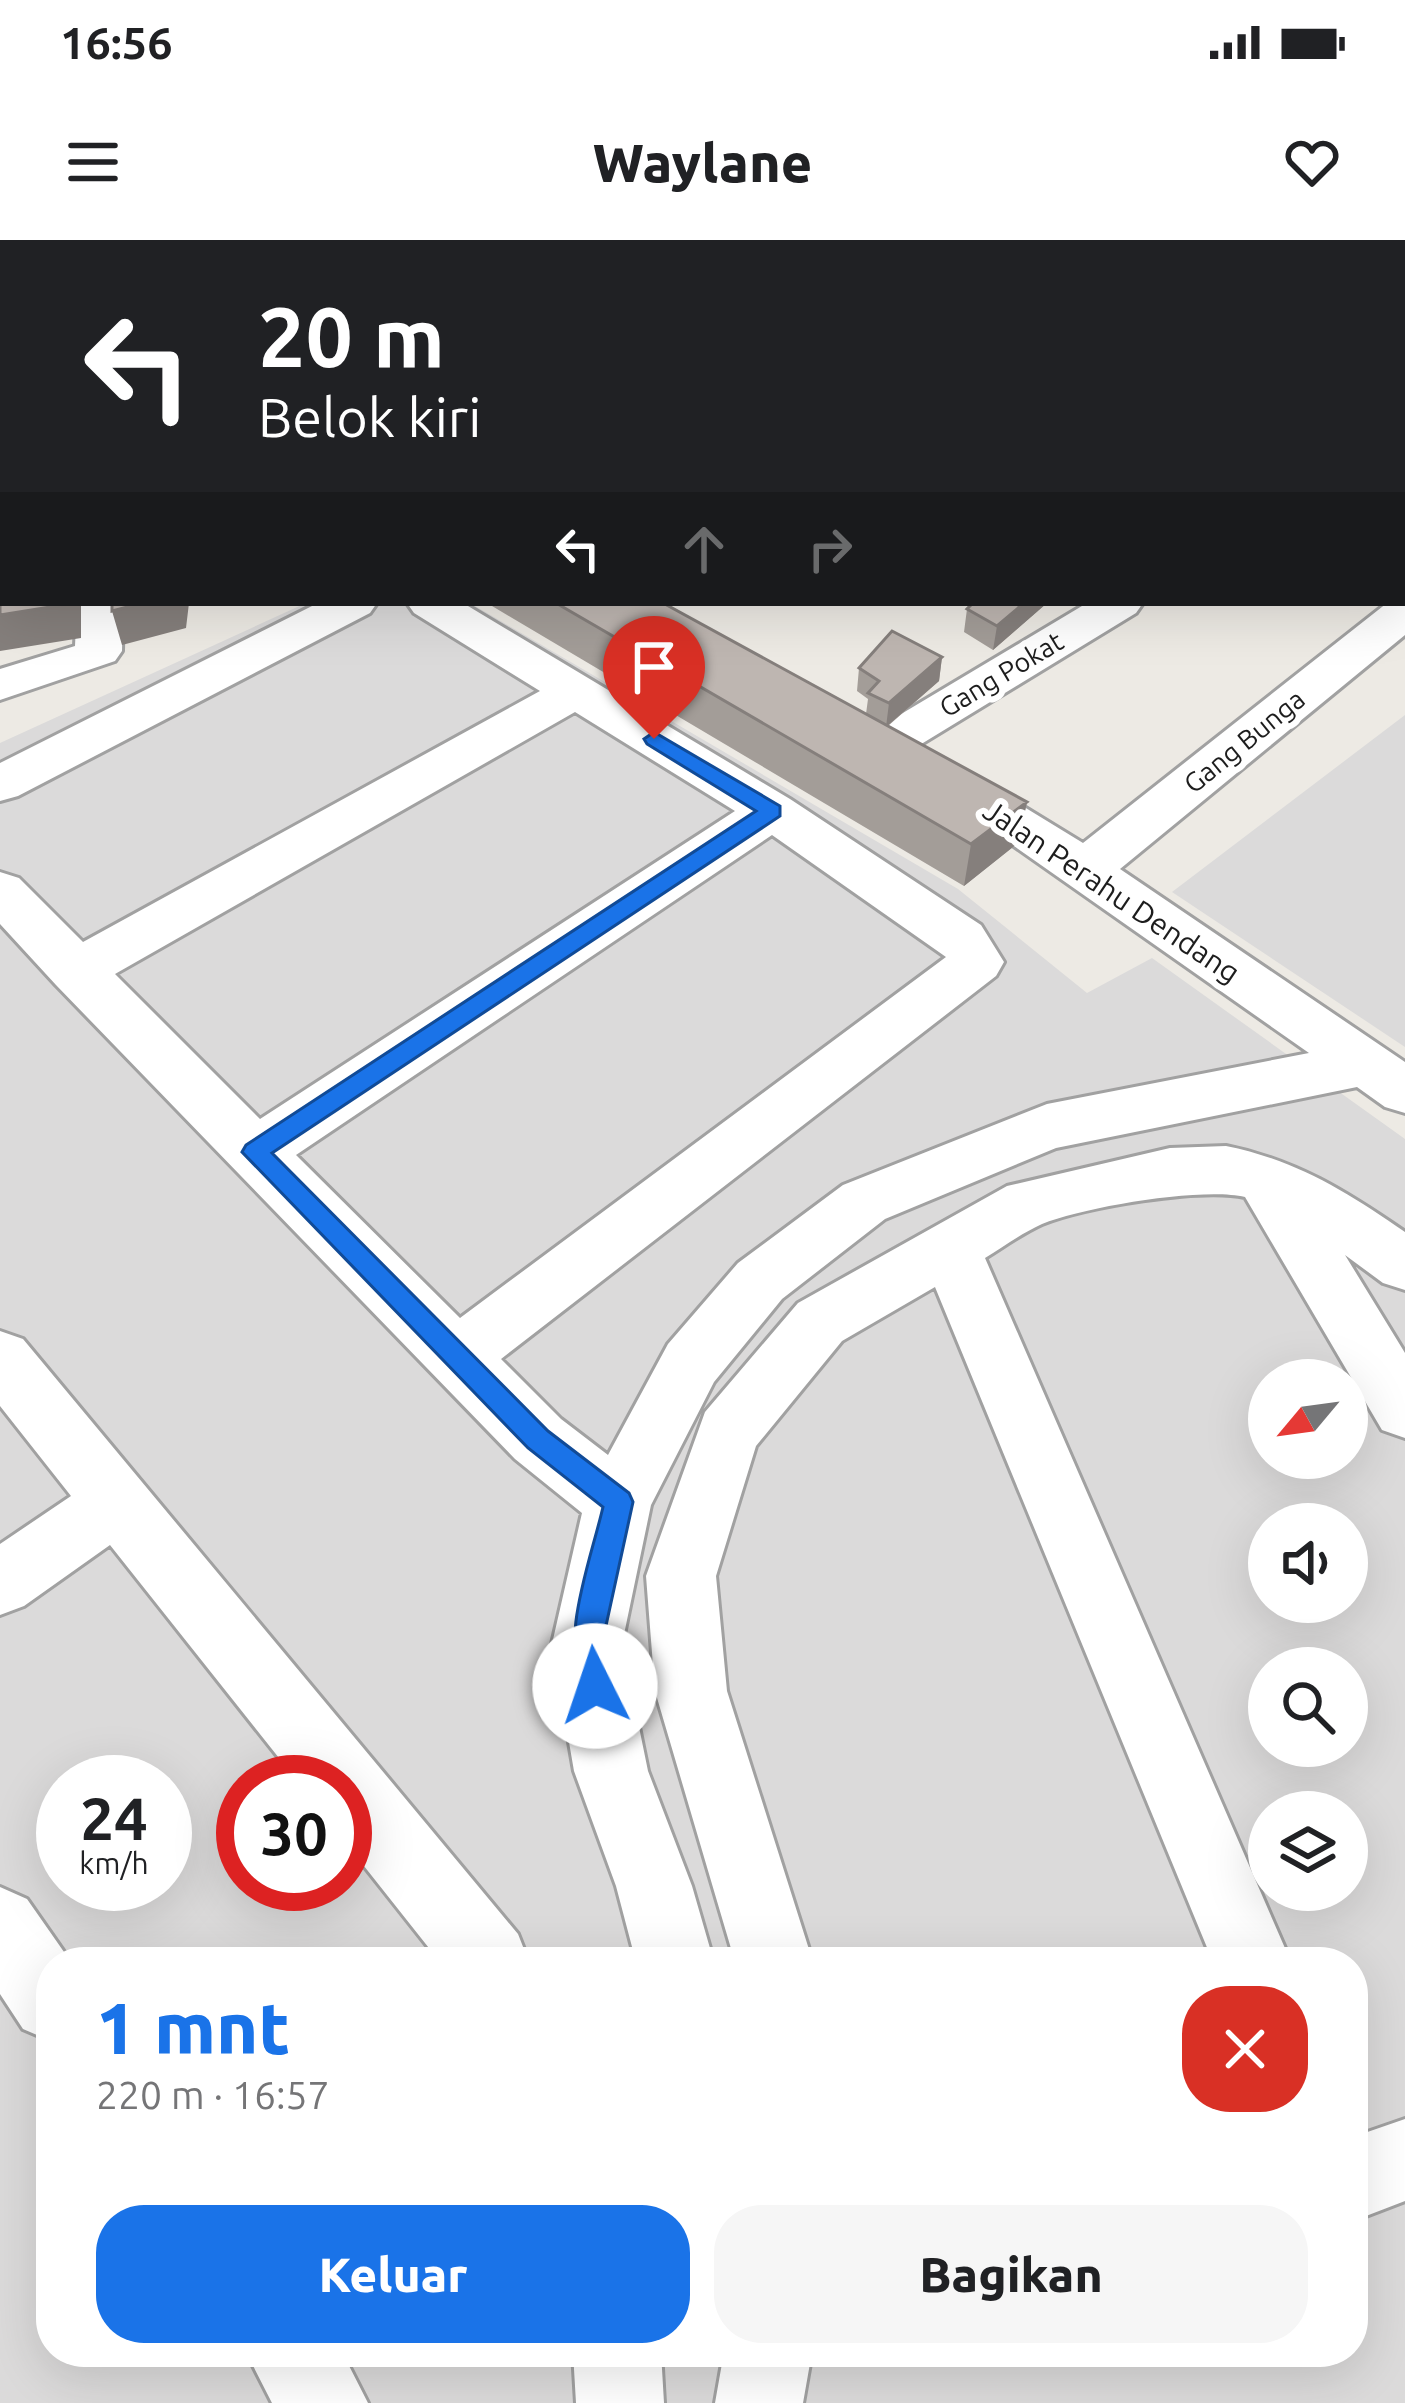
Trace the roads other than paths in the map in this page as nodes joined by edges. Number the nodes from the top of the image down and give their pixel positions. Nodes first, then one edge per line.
1 (100, 606) edge
2 (348, 606) edge
3 (435, 606) edge
4 (1074, 606) edge
5 (1115, 606) edge
6 (1405, 612) edge
7 (1032, 654) junction
8 (0, 685) edge
9 (576, 692) junction
10 (863, 734) joint
11 (0, 784) edge
12 (772, 811) junction
13 (1084, 870) junction
14 (0, 891) edge
15 (75, 971) junction
16 (1385, 1078) edge
17 (255, 1152) junction
18 (1265, 1178) junction
19 (949, 1246) junction
20 (1405, 1265) edge
21 (457, 1356) junction
22 (0, 1358) edge
23 (1405, 1410) edge
24 (117, 1502) junction
25 (618, 1502) junction
26 (0, 1583) edge
27 (323, 1755) edge
28 (372, 1816) edge
29 (0, 1926) edge
30 (478, 1947) edge
31 (671, 1947) edge
32 (769, 1947) edge
33 (1246, 1947) edge
34 (36, 1979) edge
35 (300, 2367) edge
36 (618, 2367) edge
37 (765, 2367) edge
38 (324, 2403) edge
39 (620, 2403) edge
40 (759, 2403) edge

1 - 8 street
2 - 11 street
3 - 9 street
4 - 7 street
5 - 7 street, Gang Pokat
6 - 13 street, Gang Bunga
7 - 10 street, Gang Pokat
9 - 12 street
9 - 15 street
10 - 13 street, Jalan Perahu Dendang
12 - 17 street
12 - 21 street
13 - 16 street, Jalan Perahu Dendang
14 - 15 street
15 - 17 street
16 - 25 street
17 - 21 street
18 - 19 street
18 - 20 street
18 - 23 street
19 - 32 street
19 - 33 street
21 - 25 street
22 - 24 street
24 - 26 street
24 - 27 street
25 - 31 street
28 - 30 street
29 - 34 street
35 - 38 street
36 - 39 street
37 - 40 street

